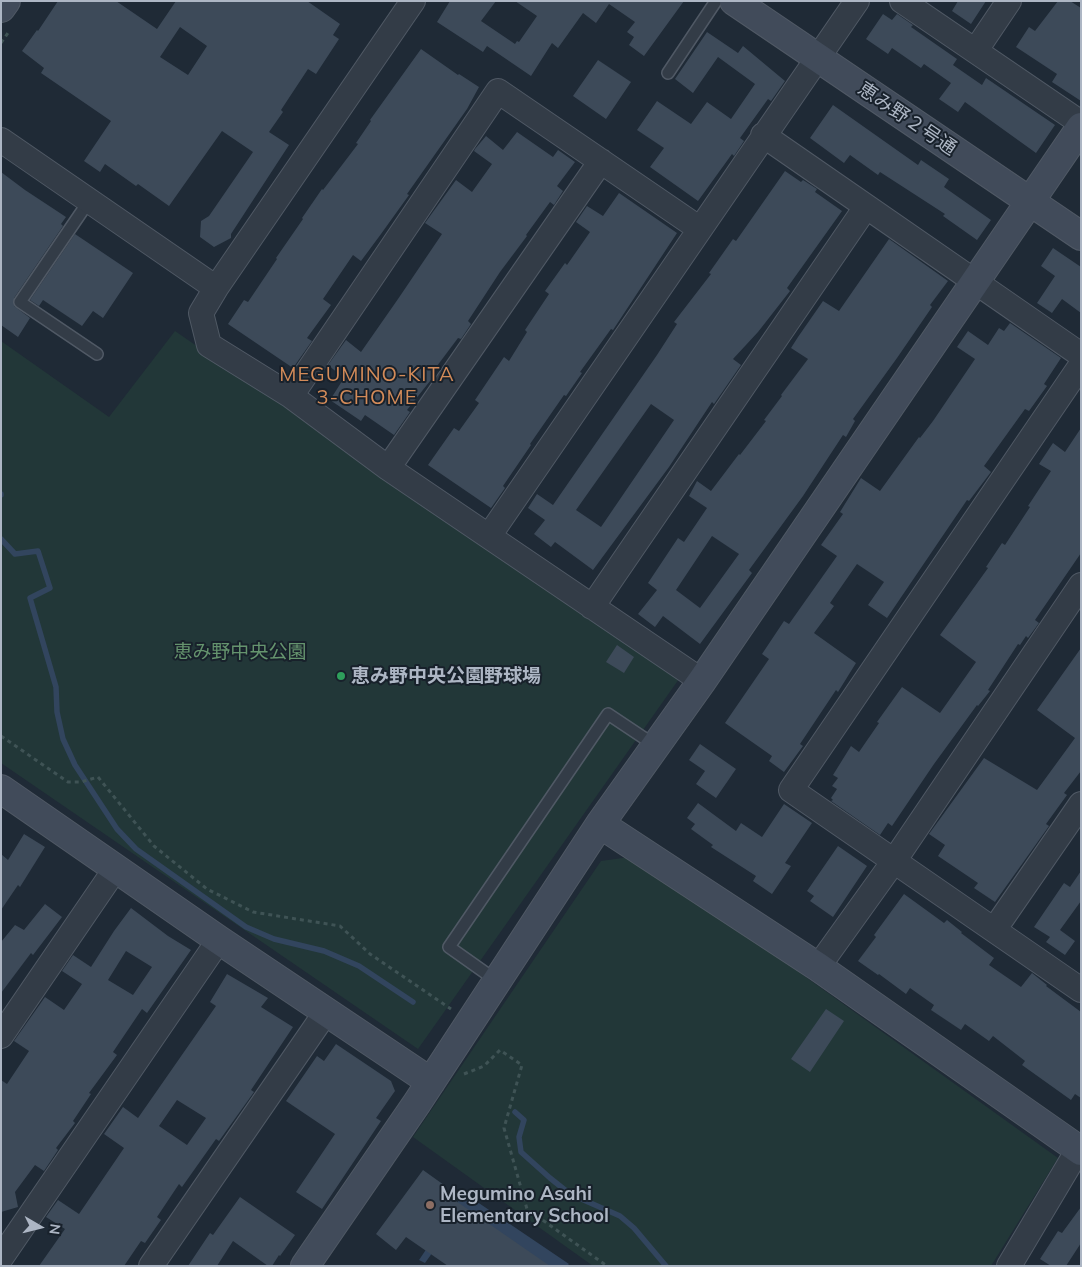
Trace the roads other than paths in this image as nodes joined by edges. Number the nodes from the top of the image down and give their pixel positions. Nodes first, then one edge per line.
1 (6, 1) edge
2 (413, 1) edge
3 (716, 1) edge
4 (734, 1) edge
5 (857, 1) edge
6 (902, 1) edge
7 (1009, 1) edge
8 (1, 8) edge
9 (976, 50) junction
10 (818, 59) junction
11 (668, 74) dead end
12 (1081, 123) edge
13 (1081, 127) edge
14 (763, 135) junction
15 (1, 140) edge
16 (601, 161) junction
17 (89, 201) junction
18 (1029, 201) junction
19 (866, 208) junction
20 (700, 230) junction
21 (1081, 236) edge
22 (975, 280) junction
23 (216, 288) junction
24 (97, 354) dead end
25 (1081, 354) edge
26 (1081, 365) edge
27 (291, 396) junction
28 (388, 468) junction
29 (489, 536) junction
30 (1081, 585) edge
31 (592, 607) junction
32 (702, 681) junction
33 (656, 746) junction
34 (4, 798) edge
35 (1081, 804) edge
36 (600, 824) junction
37 (894, 861) junction
38 (116, 868) junction
39 (994, 930) junction
40 (219, 940) junction
41 (818, 967) junction
42 (498, 982) junction
43 (1081, 990) edge
44 (326, 1012) junction
45 (1, 1036) edge
46 (431, 1082) junction
47 (1080, 1151) edge
48 (1, 1258) edge
49 (151, 1266) edge
50 (305, 1266) edge
51 (1009, 1266) edge

1 - 8 street
2 - 23 street
3 - 11 lane
4 - 10 street, 恵み野２号通
5 - 10 street
6 - 9 street
7 - 9 street
9 - 12 street
10 - 14 street
10 - 18 street, 恵み野２号通
13 - 18 street
14 - 19 street
14 - 20 street
15 - 17 street
16 - 20 street
16 - 27 street
16 - 28 street
17 - 23 street
17 - 24 lane
18 - 21 street, 恵み野２号通
18 - 22 street
19 - 22 street
19 - 31 street
20 - 29 street
22 - 25 street
22 - 32 street
23 - 27 street
26 - 37 street
27 - 28 street
28 - 29 street
29 - 31 street
30 - 37 street
31 - 32 street
32 - 33 street
33 - 36 street
33 - 42 lane
34 - 38 street
35 - 39 street
36 - 41 street
36 - 42 street
37 - 39 street
37 - 41 street
38 - 40 street
38 - 45 street
39 - 43 street
40 - 44 street
40 - 48 street
41 - 47 street
42 - 46 street
44 - 46 street
44 - 49 street
46 - 50 street
47 - 51 street

